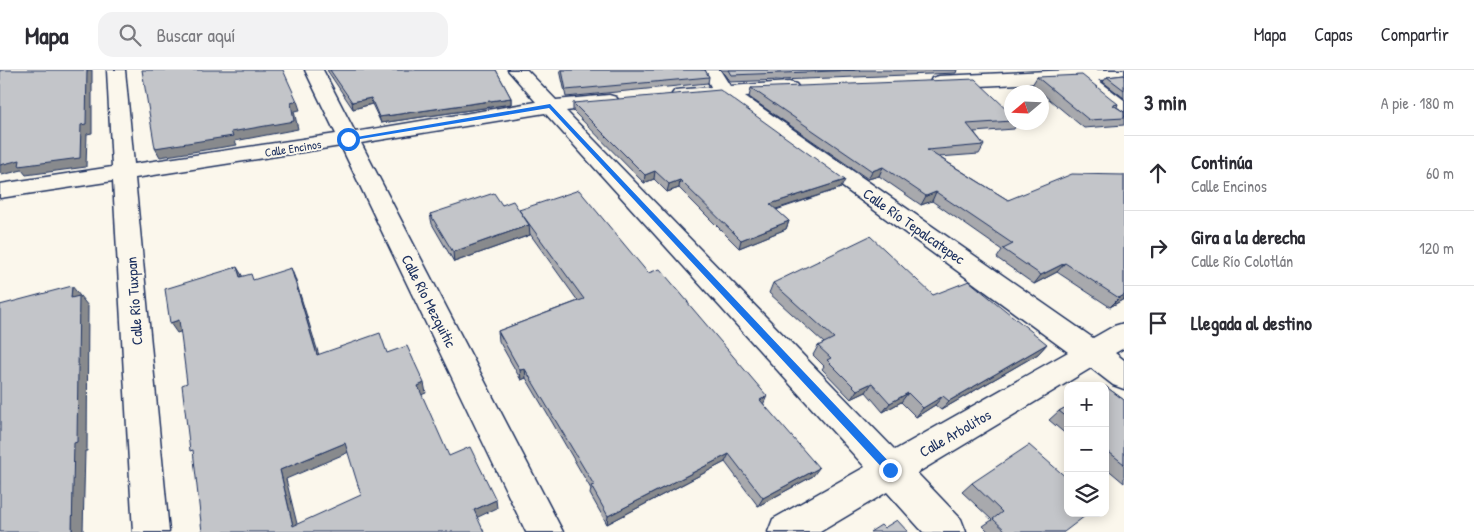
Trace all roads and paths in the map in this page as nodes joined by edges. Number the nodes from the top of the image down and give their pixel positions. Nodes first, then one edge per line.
1 (116, 70) edge
2 (314, 70) edge
3 (517, 70) edge
4 (1078, 73) edge
5 (1124, 73) edge
6 (717, 80) edge
7 (922, 82) edge
8 (813, 87) edge
9 (666, 96) edge
10 (627, 99) edge
11 (550, 106) junction
12 (1124, 110) edge
13 (348, 139) junction
14 (124, 174) junction
15 (0, 191) edge
16 (1124, 334) edge
17 (1093, 353) junction
18 (1124, 376) edge
19 (890, 470) junction
20 (151, 532) edge
21 (545, 532) edge
22 (786, 532) edge
23 (948, 532) edge

1 - 14 street, Calle Río Tuxpan
2 - 13 street, Calle Río Mezquitic
3 - 11 street
4 - 5 street
4 - 7 street
4 - 12 street
6 - 8 street
6 - 9 street
6 - 17 street, Calle Río Tepalcatepec
10 - 11 street, Calle Encinos
11 - 13 street, Calle Encinos
11 - 19 street
13 - 14 street, Calle Encinos
13 - 21 street, Calle Río Mezquitic
14 - 15 street, Calle Encinos
14 - 20 street, Calle Río Tuxpan
16 - 17 street, Calle Arbolitos
17 - 18 street, Calle Río Tepalcatepec
17 - 19 street, Calle Arbolitos
19 - 22 street, Calle Arbolitos
19 - 23 street

